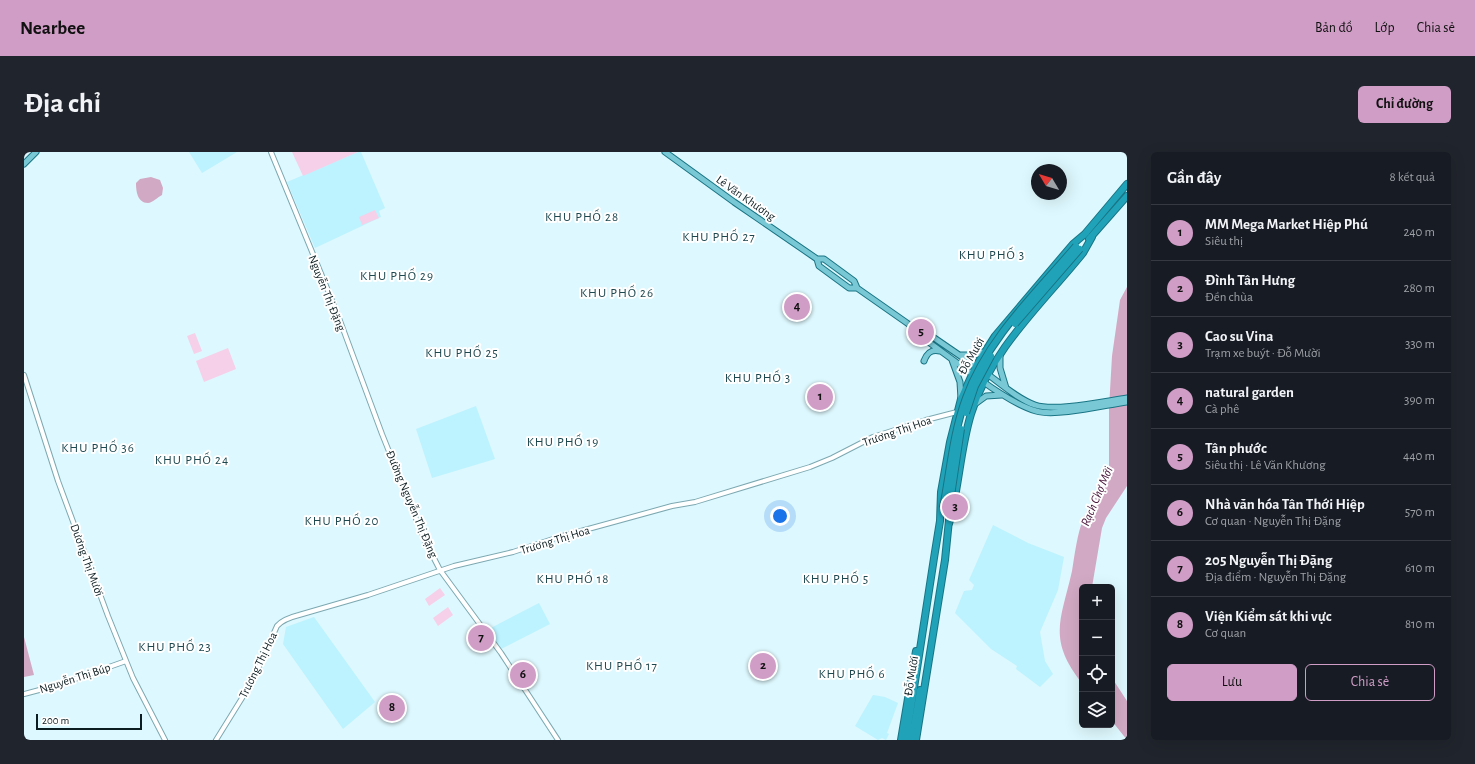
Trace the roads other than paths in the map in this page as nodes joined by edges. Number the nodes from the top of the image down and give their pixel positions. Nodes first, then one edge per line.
1 (36, 152) edge
2 (271, 152) edge
3 (665, 152) edge
4 (24, 164) edge
5 (1127, 184) edge
6 (1127, 196) edge
7 (1086, 233) junction
8 (1092, 237) junction
9 (1078, 248) junction
10 (817, 259) junction
11 (857, 288) junction
12 (922, 334) junction
13 (941, 351) junction
14 (1001, 351) junction
15 (958, 354) junction
16 (983, 354) junction
17 (952, 359) junction
18 (924, 360) dead end
19 (993, 363) junction
20 (976, 366) junction
21 (24, 374) edge
22 (972, 374) junction
23 (987, 374) junction
24 (983, 382) junction
25 (967, 385) junction
26 (1007, 389) junction
27 (979, 391) junction
28 (1003, 395) junction
29 (1127, 398) edge
30 (962, 399) junction
31 (1127, 402) edge
32 (1099, 404) junction
33 (974, 405) junction
34 (1042, 409) junction
35 (957, 412) junction
36 (382, 434) joint
37 (946, 508) junction
38 (940, 521) junction
39 (949, 524) junction
40 (934, 558) junction
41 (440, 570) junction
42 (126, 661) junction
43 (927, 664) junction
44 (24, 694) edge
45 (165, 740) edge
46 (216, 740) edge
47 (558, 740) edge
48 (901, 740) edge
49 (906, 740) edge
50 (912, 740) edge
51 (916, 740) edge

1 - 4 main road
2 - 36 street, Nguyễn Thị Đặng
3 - 10 main road, Lê Văn Khương
5 - 7 highway, Đỗ Mười
6 - 8 highway, Đỗ Mười
7 - 9 highway, Đỗ Mười
7 - 16 highway, Đỗ Mười
8 - 9 highway, Đỗ Mười
8 - 14 highway, Đỗ Mười
9 - 37 highway, bridge
10 - 11 main road, Lê Văn Khương
10 - 11 main road, Lê Văn Khương
11 - 12 main road, Lê Văn Khương
12 - 13 main road, Lê Văn Khương
12 - 15 main road, Lê Văn Khương
13 - 17 main road, Lê Văn Khương
13 - 18 main road
14 - 19 highway, Đỗ Mười
14 - 26 main road
15 - 16 main road
15 - 20 main road, Lê Văn Khương
16 - 19 highway
16 - 20 highway, Đỗ Mười
17 - 22 main road, Lê Văn Khương
17 - 30 main road
19 - 23 highway, Đỗ Mười
20 - 22 highway, Đỗ Mười
20 - 23 main road, Lê Văn Khương
21 - 42 street, Dương Thị Mười
22 - 24 main road, Lê Văn Khương
22 - 25 highway, Đỗ Mười
23 - 24 highway, Đỗ Mười
23 - 26 main road, Lê Văn Khương
24 - 27 highway, Đỗ Mười
24 - 28 main road, Lê Văn Khương
25 - 27 highway
25 - 30 highway, Đỗ Mười
26 - 34 main road, Lê Văn Khương
27 - 33 highway, Đỗ Mười
28 - 33 main road
28 - 34 main road, Lê Văn Khương
29 - 32 main road
30 - 35 highway, Đỗ Mười
31 - 32 main road
32 - 34 main road
33 - 39 highway, Đỗ Mười
35 - 38 highway, Đỗ Mười
35 - 41 street, Trương Thị Hoa
36 - 41 street, Đường Nguyễn Thị Đặng
37 - 38 highway, Đỗ Mười
37 - 39 highway, Đỗ Mười
38 - 40 highway, Đỗ Mười
39 - 43 highway, Đỗ Mười
40 - 48 highway, Đỗ Mười
40 - 49 highway, Đỗ Mười
41 - 46 street, Trương Thị Hoa
41 - 47 street, Đường Nguyễn Thị Đặng
42 - 44 street, Nguyễn Thị Búp
42 - 45 street, Dương Thị Mười
43 - 50 highway, Đỗ Mười
43 - 51 highway, Đỗ Mười

